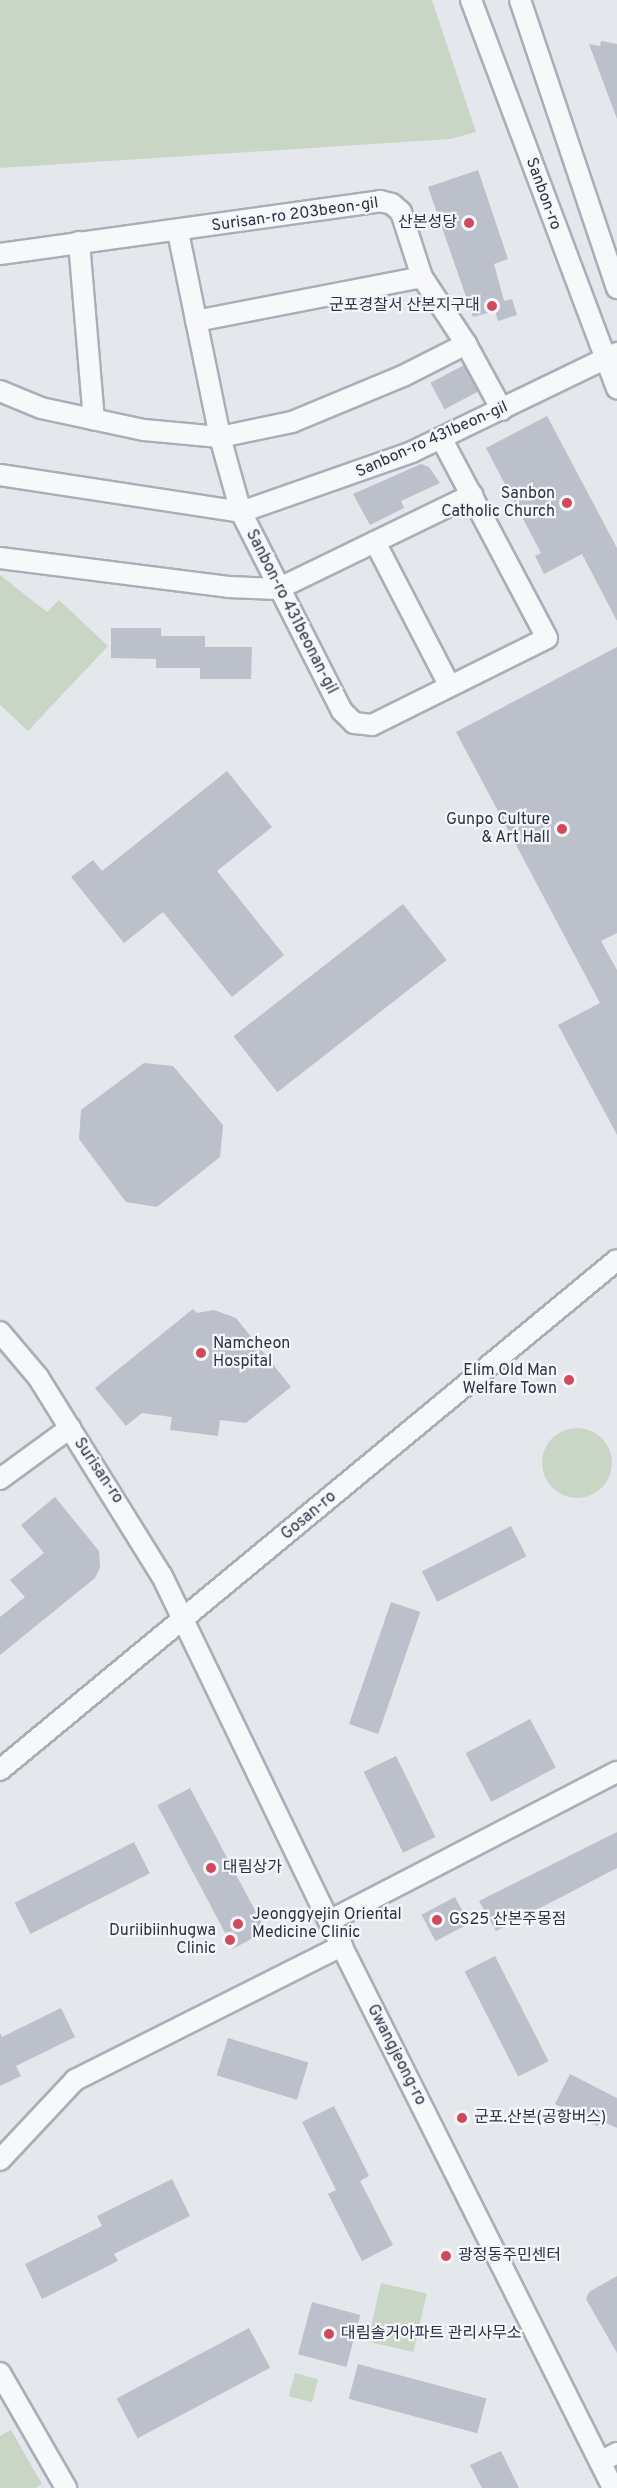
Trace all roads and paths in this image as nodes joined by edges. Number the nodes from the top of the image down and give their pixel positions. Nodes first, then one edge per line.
1 (471, 0) edge
2 (520, 0) edge
3 (178, 232) junction
4 (79, 242) junction
5 (0, 254) edge
6 (422, 277) junction
7 (617, 288) edge
8 (196, 321) junction
9 (466, 344) junction
10 (611, 356) edge
11 (617, 388) edge
12 (0, 391) edge
13 (502, 410) junction
14 (94, 419) junction
15 (220, 437) junction
16 (441, 438) junction
17 (0, 475) edge
18 (472, 495) junction
19 (242, 512) junction
20 (375, 543) junction
21 (0, 558) edge
22 (278, 589) junction
23 (449, 685) junction
24 (617, 1260) edge
25 (0, 1332) edge
26 (70, 1428) junction
27 (0, 1479) edge
28 (184, 1618) junction
29 (0, 1770) edge
30 (617, 1772) edge
31 (329, 1921) junction
32 (342, 1946) junction
33 (0, 2160) edge
34 (0, 2373) edge
35 (608, 2458) edge
36 (66, 2488) edge
37 (613, 2488) edge

1 - 10 street, Sanbon-ro
2 - 7 street
3 - 4 street, Surisan-ro 203beon-gil
3 - 6 street, Surisan-ro 203beon-gil
3 - 8 street
4 - 5 street, Surisan-ro 203beon-gil
4 - 14 street
6 - 8 street
6 - 9 street, Surisan-ro 203beon-gil
8 - 15 street
9 - 13 street, Surisan-ro 203beon-gil
9 - 15 street
10 - 11 street, Sanbon-ro
10 - 13 street, Sanbon-ro 431beon-gil
12 - 14 street
13 - 16 street, Sanbon-ro 431beon-gil
14 - 15 street
15 - 19 street
16 - 18 street
16 - 19 street, Sanbon-ro 431beon-gil
17 - 19 street, Sanbon-ro 431beon-gil
18 - 20 street
18 - 23 street
19 - 22 street, Sanbon-ro 431beonan-gil
20 - 22 street
20 - 23 street
21 - 22 street
22 - 23 street, Sanbon-ro 431beonan-gil
24 - 28 street, Gosan-ro
25 - 26 street, Surisan-ro
26 - 27 street
26 - 28 street, Surisan-ro
28 - 29 street, Gosan-ro
28 - 31 street, Gwangjeong-ro
30 - 31 street
31 - 32 street, Gwangjeong-ro
32 - 33 street
32 - 35 street, Gwangjeong-ro
34 - 36 street
35 - 37 street, Gwangjeong-ro

